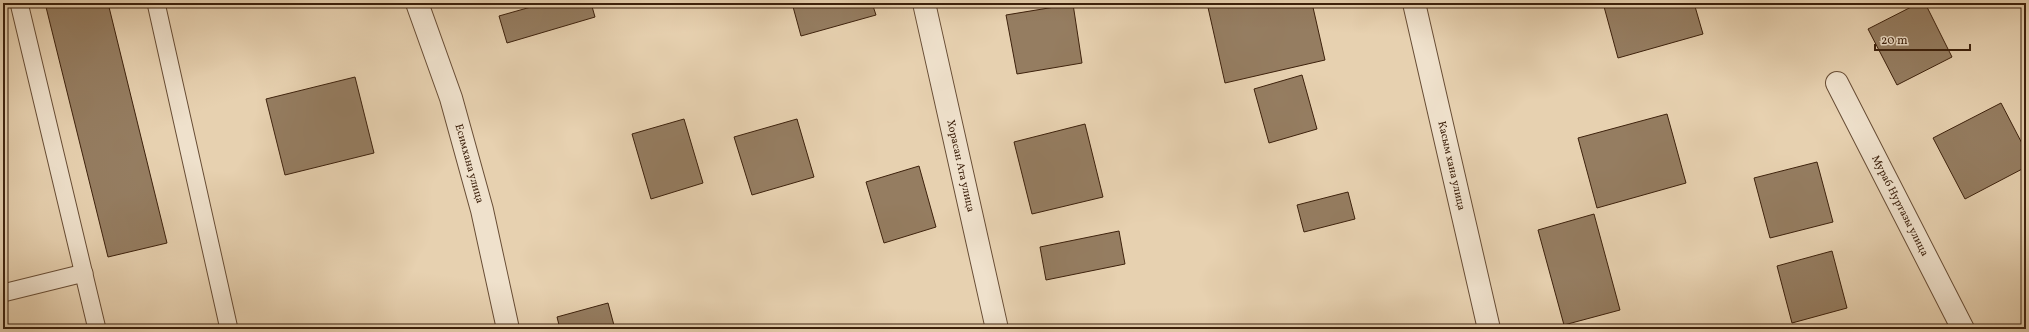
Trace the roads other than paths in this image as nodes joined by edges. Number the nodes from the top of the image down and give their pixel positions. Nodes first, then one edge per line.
1 (19, 3) edge
2 (156, 3) edge
3 (417, 3) edge
4 (924, 3) edge
5 (1414, 3) edge
6 (1837, 83) dead end
7 (84, 273) junction
8 (3, 293) edge
9 (97, 329) edge
10 (229, 329) edge
11 (508, 329) edge
12 (997, 329) edge
13 (1489, 329) edge
14 (1963, 329) edge

1 - 7 lane
2 - 10 lane
3 - 11 street, Есимхана улица
4 - 12 street, Хорасан Ата улица
5 - 13 street, Касым хана улица
6 - 14 street, Мураб Нуртазы улица
7 - 8 lane
7 - 9 lane

